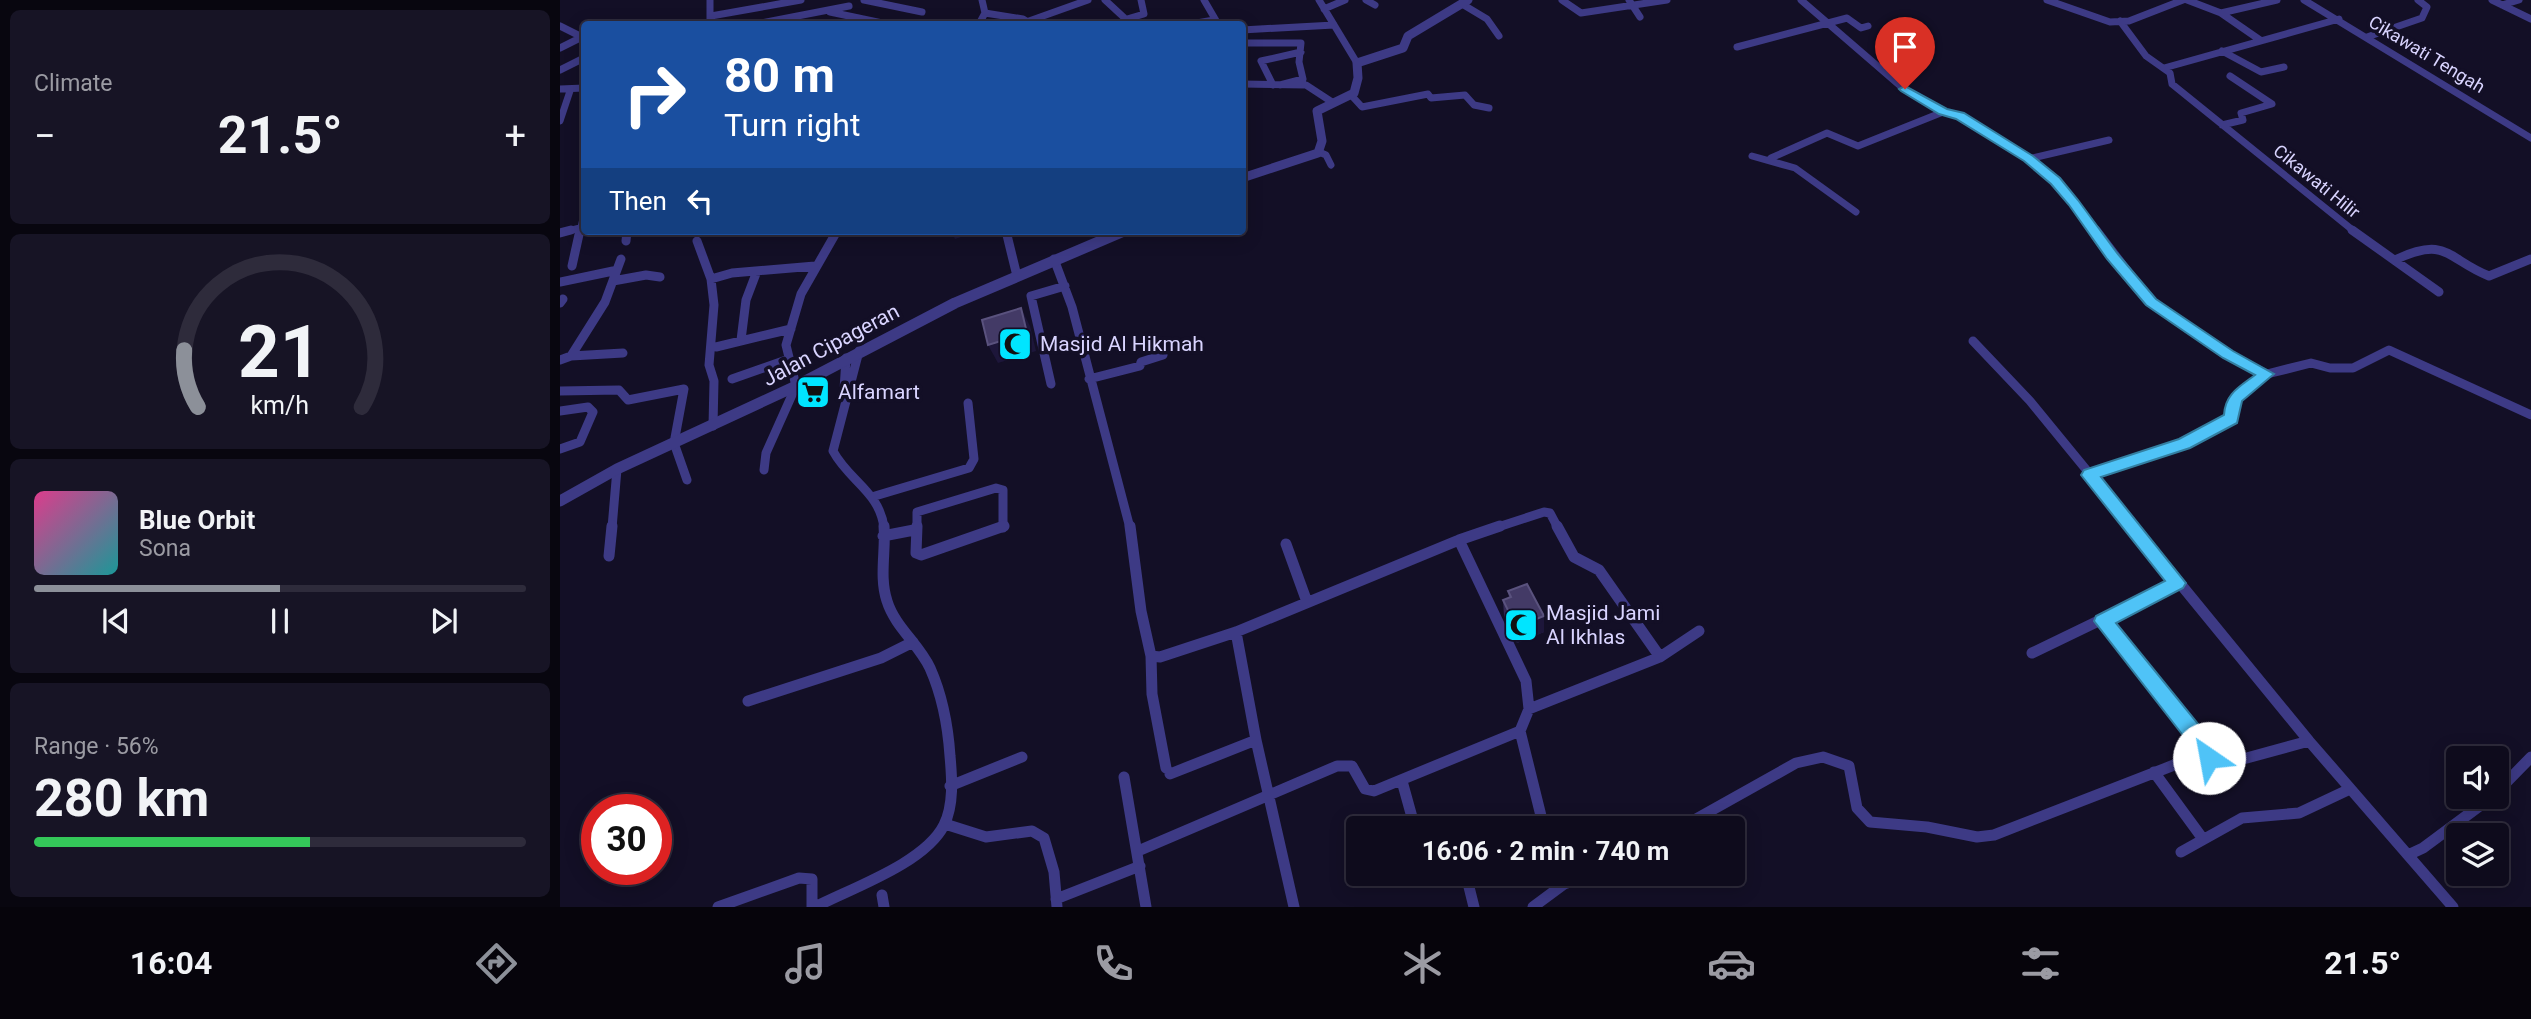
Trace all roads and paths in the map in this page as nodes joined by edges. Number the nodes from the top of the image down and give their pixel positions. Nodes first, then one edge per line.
1 (711, 0) edge
2 (802, 0) edge
3 (862, 0) edge
4 (982, 0) edge
5 (1088, 0) edge
6 (1105, 0) edge
7 (1141, 0) edge
8 (1204, 0) edge
9 (1319, 0) edge
10 (1345, 0) edge
11 (1366, 0) edge
12 (1564, 0) edge
13 (1667, 0) edge
14 (1801, 0) edge
15 (2047, 0) edge
16 (2073, 0) edge
17 (2185, 0) edge
18 (2277, 0) edge
19 (2304, 0) edge
20 (2418, 0) edge
21 (2492, 0) edge
22 (2519, 0) edge
23 (1465, 2) edge
24 (2203, 2) edge
25 (1631, 4) edge
26 (1375, 5) dead end
27 (2502, 5) junction
28 (849, 6) junction
29 (2063, 6) junction
30 (752, 8) junction
31 (1324, 9) junction
32 (1600, 11) junction
33 (826, 12) junction
34 (922, 12) dead end
35 (985, 13) junction
36 (2221, 13) junction
37 (839, 15) junction
38 (1640, 17) dead end
39 (2339, 19) junction
40 (2531, 19) edge
41 (710, 21) edge
42 (753, 21) edge
43 (771, 21) edge
44 (860, 21) edge
45 (981, 21) edge
46 (1021, 21) edge
47 (1035, 21) edge
48 (1128, 21) edge
49 (1131, 21) edge
50 (1215, 21) edge
51 (2120, 21) junction
52 (1607, 23) dead end
53 (1334, 24) junction
54 (1830, 24) junction
55 (560, 26) edge
56 (1868, 26) dead end
57 (1246, 30) edge
58 (581, 36) edge
59 (1499, 36) dead end
60 (2367, 37) junction
61 (581, 38) edge
62 (2260, 40) junction
63 (2234, 41) dead end
64 (1246, 43) edge
65 (2241, 46) junction
66 (1737, 47) dead end
67 (560, 48) edge
68 (2221, 51) junction
69 (1301, 52) junction
70 (560, 57) edge
71 (581, 60) edge
72 (574, 63) junction
73 (1357, 63) junction
74 (2284, 67) dead end
75 (2164, 68) junction
76 (560, 70) edge
77 (2231, 76) dead end
78 (1246, 84) edge
79 (1276, 85) junction
80 (560, 89) edge
81 (581, 89) edge
82 (569, 91) junction
83 (1351, 95) junction
84 (1332, 102) junction
85 (1489, 108) dead end
86 (1943, 112) junction
87 (560, 121) edge
88 (2222, 125) junction
89 (2531, 138) edge
90 (2109, 140) dead end
91 (1319, 152) junction
92 (1752, 156) dead end
93 (1772, 158) junction
94 (2028, 159) junction
95 (1331, 165) dead end
96 (1246, 177) edge
97 (2311, 196) junction
98 (2296, 200) dead end
99 (1856, 212) dead end
100 (581, 228) edge
101 (2350, 228) junction
102 (2337, 231) dead end
103 (560, 233) edge
104 (581, 234) edge
105 (627, 235) edge
106 (835, 235) edge
107 (1007, 235) edge
108 (1114, 235) edge
109 (626, 241) dead end
110 (697, 241) dead end
111 (621, 259) dead end
112 (1054, 259) junction
113 (2397, 259) junction
114 (2531, 259) edge
115 (572, 266) dead end
116 (816, 266) junction
117 (613, 271) junction
118 (757, 271) junction
119 (718, 276) junction
120 (1017, 276) junction
121 (660, 277) dead end
122 (613, 281) junction
123 (560, 282) edge
124 (1065, 286) junction
125 (2439, 292) dead end
126 (791, 329) junction
127 (741, 340) junction
128 (1972, 341) dead end
129 (716, 347) dead end
130 (859, 351) junction
131 (624, 353) dead end
132 (1163, 355) dead end
133 (571, 356) junction
134 (846, 358) junction
135 (789, 359) junction
136 (560, 360) edge
137 (2267, 374) junction
138 (732, 379) dead end
139 (1089, 379) junction
140 (1051, 383) dead end
141 (796, 386) junction
142 (560, 391) edge
143 (847, 395) junction
144 (968, 403) dead end
145 (560, 411) edge
146 (2531, 415) edge
147 (713, 426) junction
148 (674, 443) junction
149 (560, 449) edge
150 (617, 469) junction
151 (764, 470) dead end
152 (2089, 475) junction
153 (687, 480) dead end
154 (875, 496) junction
155 (560, 501) edge
156 (914, 530) junction
157 (883, 536) junction
158 (1459, 540) junction
159 (1286, 544) dead end
160 (609, 556) dead end
161 (2177, 583) junction
162 (1307, 602) junction
163 (2103, 621) junction
164 (1699, 631) dead end
165 (1236, 632) junction
166 (913, 642) junction
167 (2032, 653) dead end
168 (1152, 656) junction
169 (1660, 657) junction
170 (748, 701) dead end
171 (1529, 709) junction
172 (1520, 731) junction
173 (1256, 740) junction
174 (2309, 741) junction
175 (1022, 757) dead end
176 (2531, 757) edge
177 (2209, 758) junction
178 (2154, 772) junction
179 (1124, 777) dead end
180 (1402, 780) junction
181 (2509, 780) edge
182 (950, 786) junction
183 (2350, 789) junction
184 (1268, 798) junction
185 (2474, 809) edge
186 (1412, 816) edge
187 (1541, 816) edge
188 (1703, 816) edge
189 (945, 824) junction
190 (2203, 839) junction
191 (1138, 852) junction
192 (2180, 852) dead end
193 (2408, 855) junction
194 (1140, 866) junction
195 (1469, 886) edge
196 (1555, 886) edge
197 (1056, 903) edge
198 (718, 907) edge
199 (813, 907) edge
200 (1146, 907) edge
201 (1294, 907) edge
202 (1474, 907) edge
203 (1533, 907) edge
204 (2452, 907) edge

1 - 41 street
2 - 30 street
3 - 28 street
3 - 34 street
4 - 35 street
5 - 47 street
6 - 48 street
7 - 49 street
8 - 50 street
9 - 31 street
10 - 31 street
11 - 26 street
12 - 32 street
13 - 25 street
14 - 54 street
15 - 29 street
16 - 29 street
17 - 24 street
17 - 51 street
18 - 36 street
19 - 39 street, Cikawati Tengah
20 - 60 street
21 - 27 street
22 - 27 street
23 - 59 street
23 - 73 street
24 - 36 street
25 - 32 street
25 - 38 street
27 - 40 street
28 - 33 street
28 - 37 street
29 - 51 street
30 - 41 street
30 - 42 street
31 - 53 street
32 - 52 street
33 - 37 street
33 - 43 street
35 - 45 street
35 - 46 street
36 - 62 street
37 - 44 street
39 - 60 street, Cikawati Tengah
39 - 62 street
51 - 75 street, Cikawati Hilir
53 - 57 street
53 - 73 street
54 - 56 street
54 - 66 street
54 - 86 street
55 - 58 street
60 - 89 street, Cikawati Tengah
61 - 67 street
62 - 65 street
63 - 65 street
64 - 69 street
65 - 68 street
68 - 74 street
68 - 75 street
69 - 79 street
69 - 79 street
70 - 72 street
71 - 72 street
72 - 76 street
73 - 83 street
75 - 88 street, Cikawati Hilir
77 - 88 street
78 - 79 street
79 - 84 street
80 - 82 street
81 - 82 street
82 - 87 street
83 - 84 street
83 - 85 street
84 - 91 street
86 - 93 street
86 - 94 street
88 - 97 street, Cikawati Hilir
90 - 94 street
91 - 95 street
91 - 96 street
92 - 93 street
93 - 99 street
94 - 137 street
97 - 98 street
97 - 101 street, Cikawati Hilir
100 - 103 street
101 - 102 street
101 - 113 street, Cikawati Hilir
104 - 115 street
105 - 109 street
106 - 116 street
107 - 120 street
108 - 112 street, Jalan Cipageran
110 - 119 street
111 - 117 street
112 - 120 street, Jalan Cipageran
112 - 124 street
113 - 114 street
113 - 125 street, Cikawati Hilir
116 - 118 street
116 - 126 street
117 - 122 street
117 - 123 street
118 - 119 street
118 - 127 street
119 - 147 street
120 - 130 street, Jalan Cipageran
121 - 122 street
122 - 133 street
124 - 139 street
124 - 140 street
126 - 127 street
126 - 135 street
127 - 129 street
128 - 152 street
130 - 134 street, Jalan Cipageran
130 - 143 street
131 - 133 street
132 - 139 street
133 - 136 street
134 - 141 street, Jalan Cipageran
134 - 143 street
135 - 138 street
135 - 141 street
137 - 146 street
137 - 152 street
139 - 168 street
141 - 147 street, Jalan Cipageran
141 - 151 street
142 - 148 street
143 - 154 street
144 - 154 street
145 - 149 street
147 - 148 street, Jalan Cipageran
148 - 150 street, Jalan Cipageran
148 - 153 street
150 - 155 street, Jalan Cipageran
150 - 160 street
152 - 161 street
154 - 157 street
156 - 156 street
156 - 157 street
157 - 166 street
158 - 162 street
158 - 169 street
158 - 171 street
159 - 162 street
161 - 163 street
161 - 174 street
162 - 165 street
163 - 167 street
163 - 177 street
164 - 169 street
165 - 168 street
165 - 173 street
166 - 170 street
166 - 182 street
168 - 173 street
169 - 171 street
171 - 172 street
172 - 180 street
172 - 187 street
173 - 184 street
174 - 177 street
174 - 183 street
175 - 182 street
176 - 181 street
177 - 178 street
178 - 188 street
178 - 190 street
179 - 191 street
180 - 184 street
180 - 186 street
182 - 189 street
183 - 190 street
183 - 193 street
184 - 191 street
184 - 201 street
185 - 193 street
189 - 197 street
189 - 199 street
190 - 192 street
191 - 194 street
193 - 204 street
194 - 197 street
194 - 200 street
195 - 202 street
196 - 203 street
198 - 199 street

